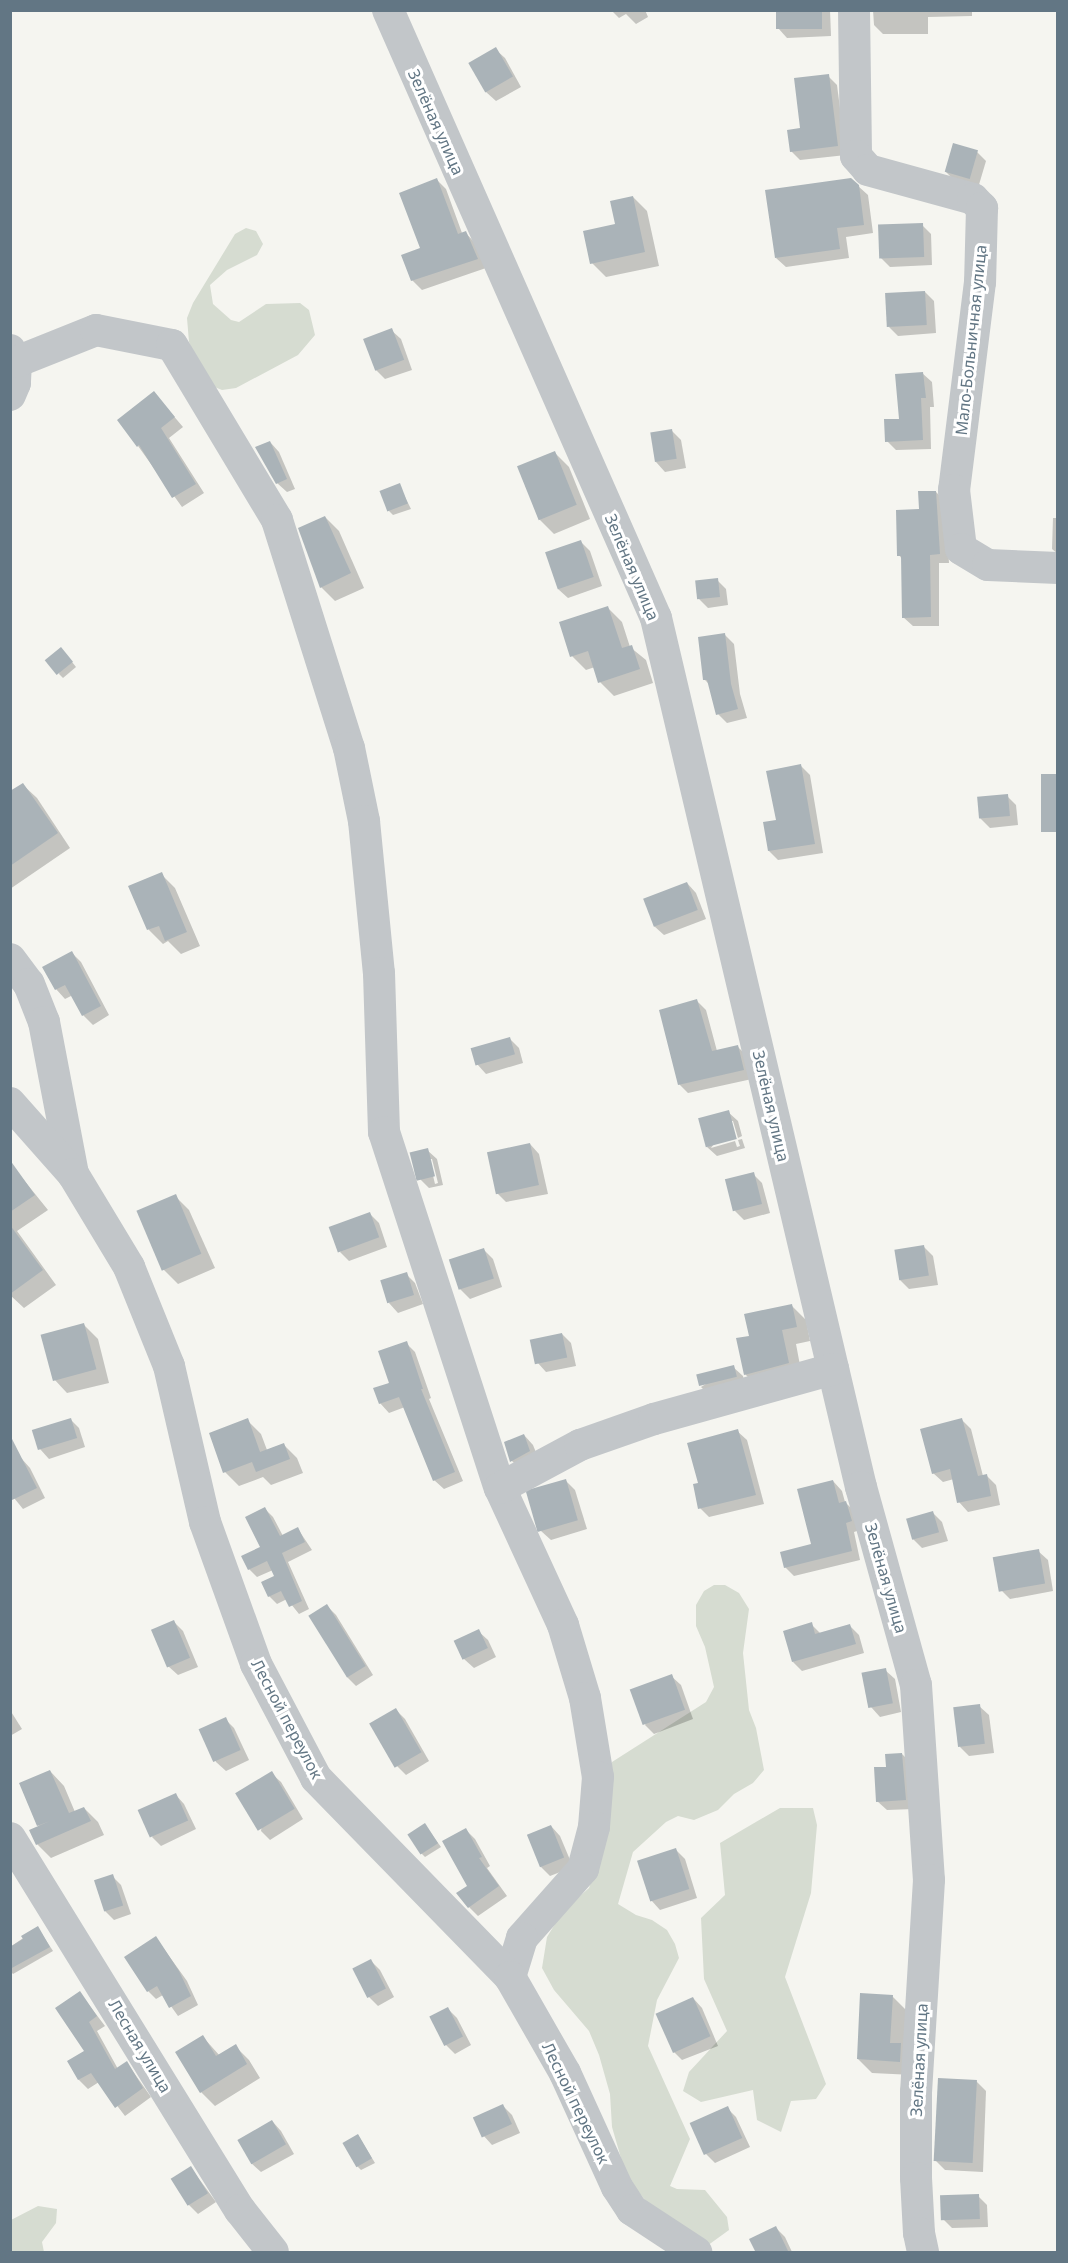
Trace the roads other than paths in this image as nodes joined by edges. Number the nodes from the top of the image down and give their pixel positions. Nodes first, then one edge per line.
1 (388, 10) edge
2 (854, 10) edge
3 (14, 356) edge
4 (10, 395) edge
5 (1058, 568) edge
6 (10, 959) edge
7 (10, 1103) edge
8 (73, 1174) junction
9 (833, 1368) junction
10 (500, 1488) junction
11 (10, 1838) edge
12 (510, 1977) junction
13 (273, 2253) edge
14 (696, 2253) edge
15 (923, 2253) edge

1 - 9 street, Зелёная улица
2 - 5 street, Мало-Больничная улица
3 - 4 street
3 - 10 street
6 - 8 street
7 - 8 street, Лесной переулок
8 - 12 street, Лесной переулок
9 - 10 street
9 - 15 street, Зелёная улица
10 - 12 street
11 - 13 street, Лесная улица
12 - 14 street, Лесной переулок

